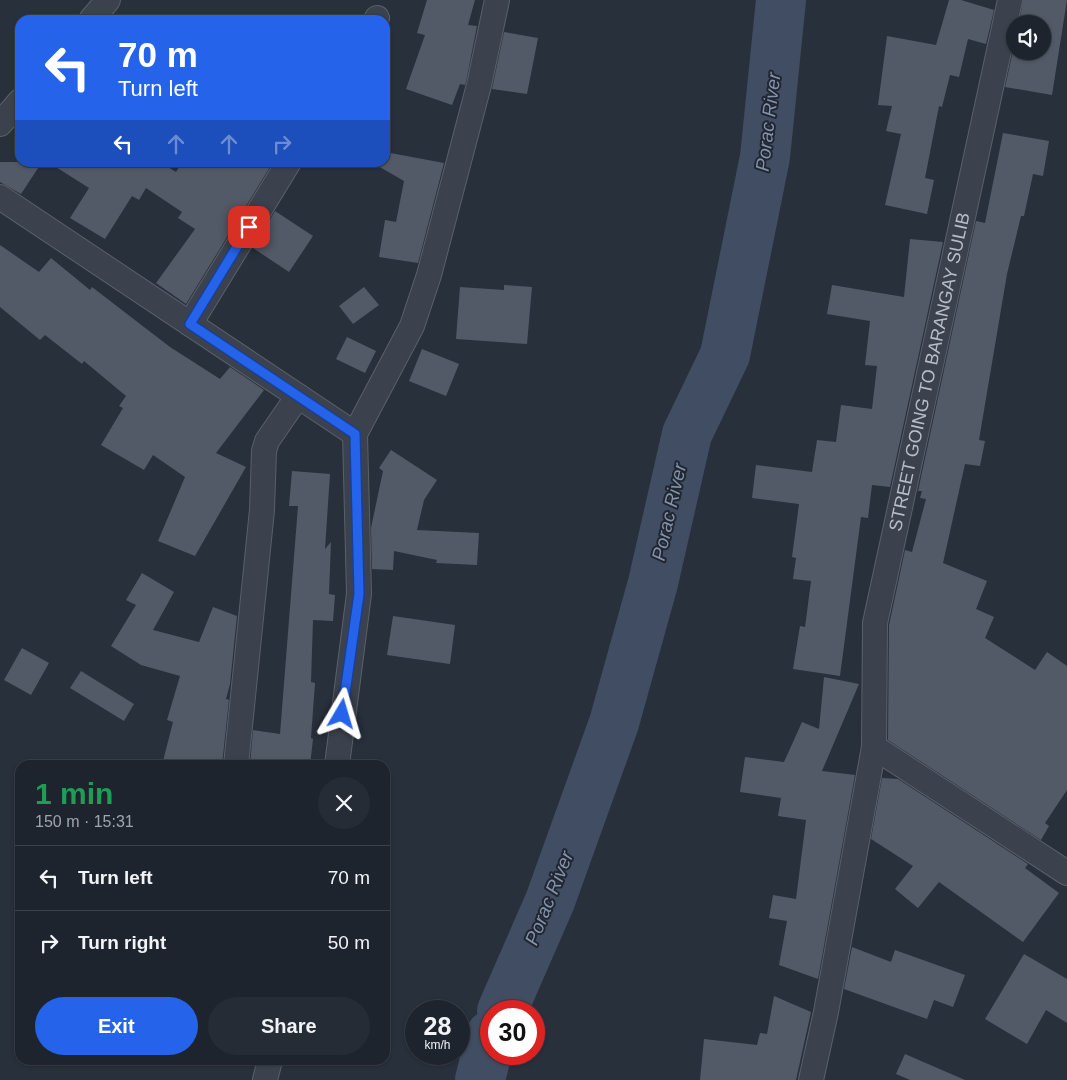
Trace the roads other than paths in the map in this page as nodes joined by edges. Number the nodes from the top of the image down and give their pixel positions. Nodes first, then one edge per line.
1 (108, 0) edge
2 (498, 0) edge
3 (1010, 0) edge
4 (95, 15) edge
5 (15, 107) edge
6 (0, 124) edge
7 (285, 167) edge
8 (0, 198) edge
9 (190, 324) junction
10 (298, 396) junction
11 (355, 434) junction
12 (874, 747) junction
13 (237, 760) edge
14 (337, 760) edge
15 (1067, 873) edge
16 (269, 1065) edge
17 (265, 1080) edge
18 (811, 1080) edge

1 - 4 street
2 - 11 street
3 - 12 street, STREET GOING TO BARANGAY SULIB
5 - 6 street
7 - 9 street
8 - 9 street
9 - 10 street
10 - 11 street
10 - 13 street
11 - 14 street
12 - 15 street
12 - 18 street, STREET GOING TO BARANGAY SULIB
16 - 17 street

